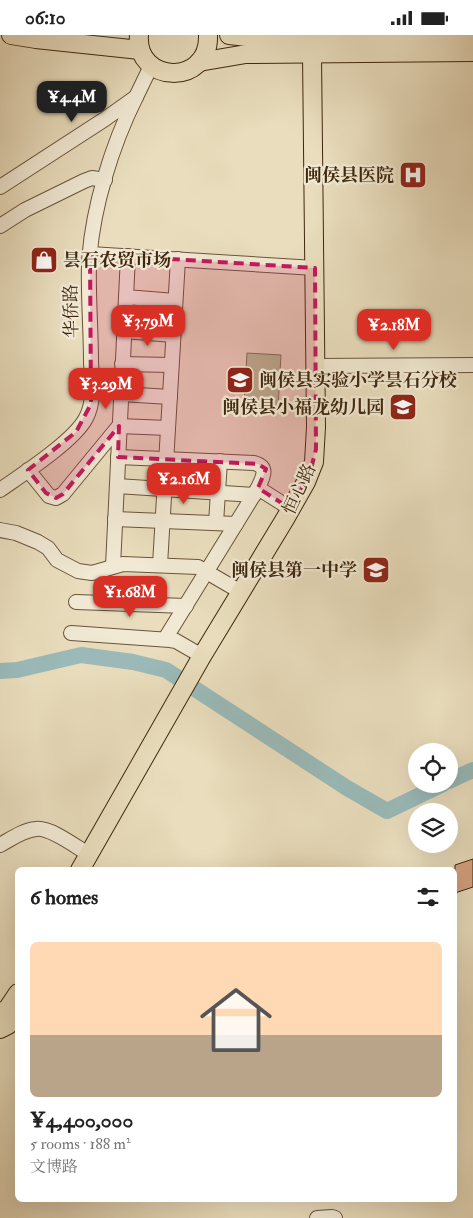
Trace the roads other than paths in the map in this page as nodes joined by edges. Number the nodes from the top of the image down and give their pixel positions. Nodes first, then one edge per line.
1 (11, 35) edge
2 (208, 35) edge
3 (228, 35) edge
4 (473, 36) edge
5 (140, 43) edge
6 (473, 52) edge
7 (318, 54) junction
8 (199, 62) junction
9 (151, 66) junction
10 (136, 97) junction
11 (105, 180) junction
12 (0, 187) edge
13 (0, 226) edge
14 (90, 254) junction
15 (128, 256) junction
16 (178, 259) junction
17 (315, 268) junction
18 (126, 297) junction
19 (175, 301) junction
20 (124, 331) junction
21 (173, 335) junction
22 (122, 364) junction
23 (172, 365) junction
24 (473, 365) edge
25 (320, 366) junction
26 (121, 394) junction
27 (170, 397) junction
28 (119, 426) junction
29 (168, 428) junction
30 (118, 457) junction
31 (166, 459) junction
32 (220, 461) junction
33 (28, 470) junction
34 (117, 486) junction
35 (164, 489) junction
36 (0, 490) edge
37 (256, 491) junction
38 (218, 493) junction
39 (291, 509) junction
40 (115, 519) junction
41 (162, 521) junction
42 (216, 523) junction
43 (236, 524) junction
44 (0, 530) edge
45 (160, 565) junction
46 (113, 566) junction
47 (207, 572) junction
48 (241, 592) junction
49 (76, 602) dead end
50 (186, 605) junction
51 (71, 633) dead end
52 (165, 639) junction
53 (202, 656) junction
54 (196, 677) junction
55 (0, 845) edge
56 (90, 862) edge
57 (15, 998) edge
58 (0, 1014) edge
59 (15, 1017) edge
60 (0, 1029) edge
61 (317, 1218) edge
62 (335, 1218) edge

1 - 5 main road
2 - 8 main road
3 - 4 main road
5 - 9 main road
6 - 7 main road
7 - 8 main road
7 - 17 main road, 恒心路
7 - 25 main road, 恒心路
8 - 9 main road
9 - 10 street, 华侨路
10 - 11 street, 华侨路
10 - 12 street
11 - 13 street
11 - 14 street, 华侨路
14 - 15 street
14 - 33 street, 华侨路
15 - 16 street
15 - 18 street
16 - 17 street
16 - 19 street
17 - 25 main road, 恒心路
18 - 19 street
18 - 20 street
19 - 21 street
20 - 21 street
20 - 22 street
21 - 23 street
22 - 23 street
22 - 26 street
23 - 27 street
24 - 25 street
25 - 39 main road, 恒心路
25 - 54 main road, 恒心路
26 - 27 street
26 - 28 street
27 - 29 street
28 - 29 street
28 - 30 street
28 - 33 street
29 - 31 street
30 - 31 street
30 - 34 street
31 - 32 street
31 - 35 street
32 - 37 street
32 - 38 street
33 - 36 street, 华侨路
34 - 35 street
34 - 40 street
35 - 38 street
35 - 41 street
37 - 38 street
37 - 39 street
37 - 43 street
38 - 42 street
39 - 48 main road, 恒心路
40 - 41 street
40 - 46 street
41 - 42 street
41 - 45 street
42 - 43 street
43 - 47 street
44 - 46 street
45 - 46 street
45 - 47 street
47 - 48 street
47 - 50 street
48 - 53 main road, 恒心路
49 - 50 street
50 - 52 street
51 - 52 street
52 - 53 street
53 - 54 main road, 恒心路
54 - 56 main road, 恒心路
55 - 56 street
57 - 58 main road
59 - 60 main road
61 - 62 street

